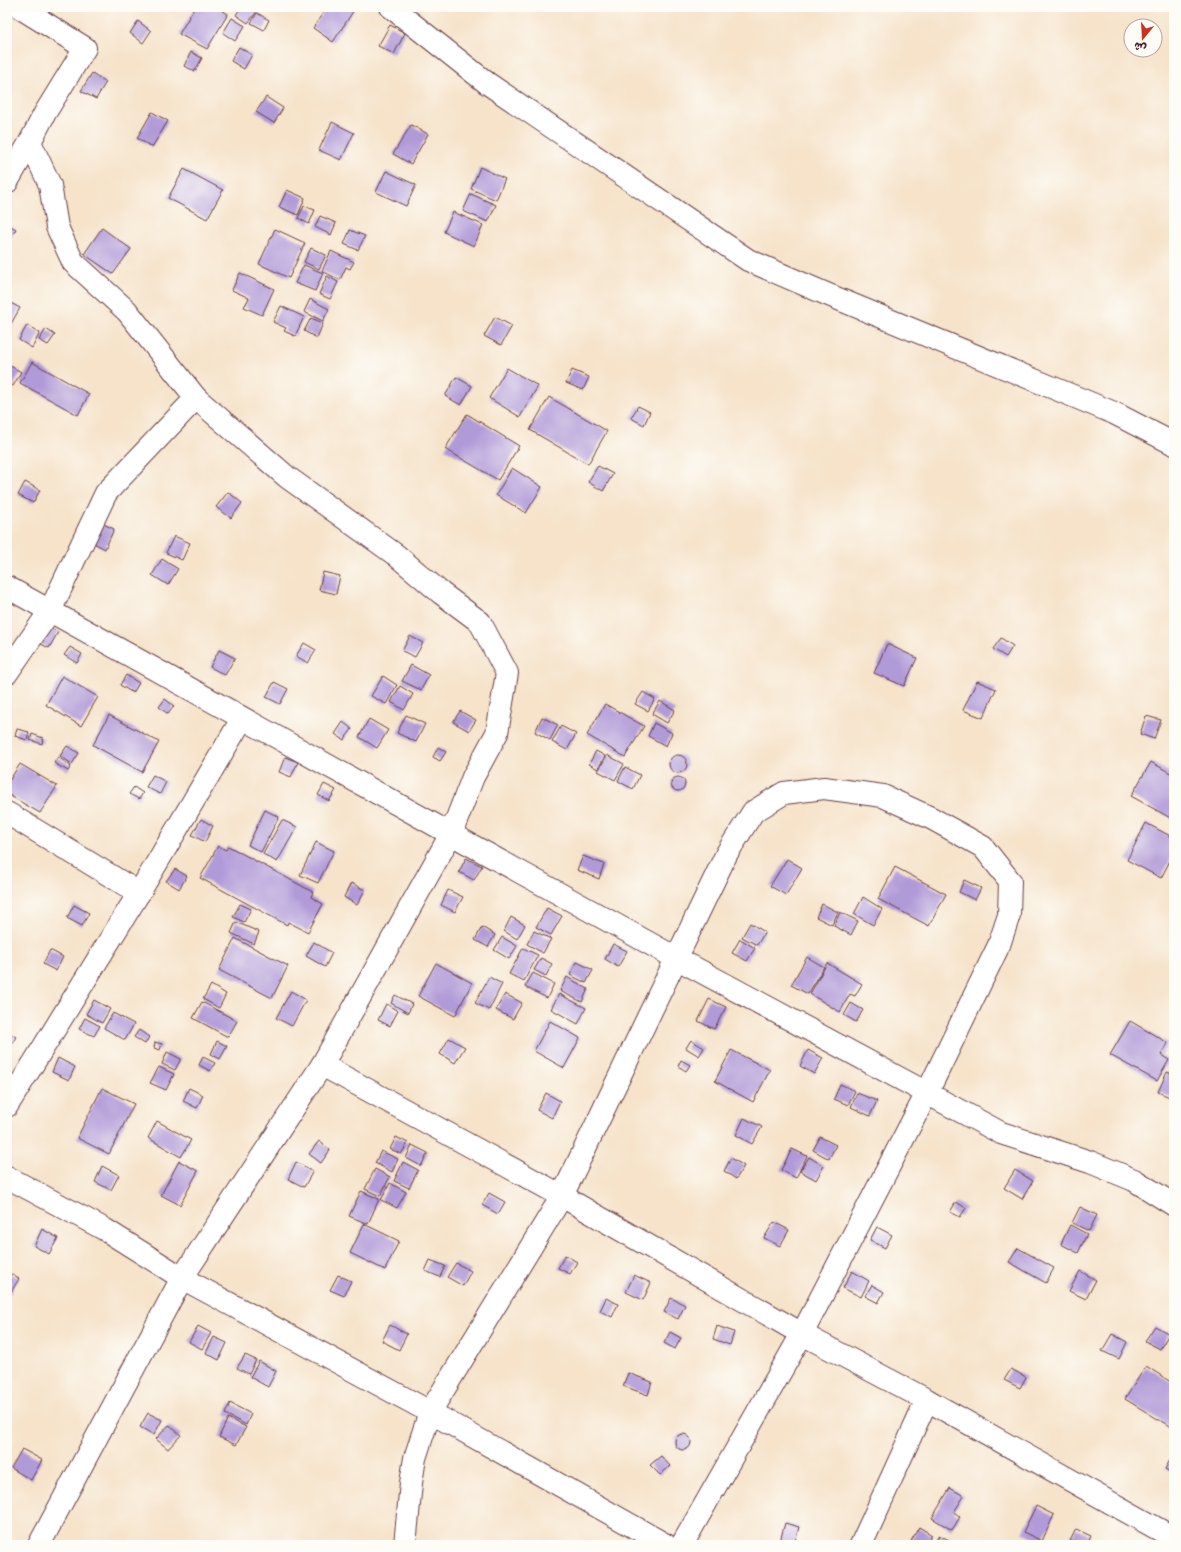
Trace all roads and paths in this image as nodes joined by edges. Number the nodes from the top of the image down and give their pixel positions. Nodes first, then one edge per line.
1 (19, 7) edge
2 (391, 7) edge
3 (30, 142) junction
4 (7, 182) edge
5 (196, 398) junction
6 (1174, 444) edge
7 (7, 587) edge
8 (50, 610) junction
9 (7, 673) edge
10 (242, 718) junction
11 (7, 813) edge
12 (451, 834) junction
13 (139, 893) junction
14 (676, 958) junction
15 (322, 1065) junction
16 (927, 1093) junction
17 (7, 1106) edge
18 (7, 1177) edge
19 (562, 1196) junction
20 (1174, 1205) edge
21 (182, 1278) junction
22 (802, 1334) junction
23 (927, 1400) junction
24 (430, 1412) junction
25 (1174, 1538) edge
26 (39, 1545) edge
27 (405, 1545) edge
28 (666, 1545) edge
29 (682, 1545) edge
30 (861, 1545) edge

1 - 3 street
2 - 6 street
3 - 4 street
3 - 5 street
5 - 8 street
5 - 12 street
7 - 8 street
8 - 9 street
8 - 10 street
10 - 12 street
10 - 13 street
11 - 13 street
12 - 14 street
12 - 15 street
13 - 17 street
14 - 16 street
14 - 16 street
14 - 19 street
15 - 19 street
15 - 21 street
16 - 20 street
16 - 22 street
18 - 21 street
19 - 22 street
19 - 24 street
21 - 24 street
21 - 26 street
22 - 23 street
22 - 29 street
23 - 25 street
23 - 30 street
24 - 27 street
24 - 28 street

